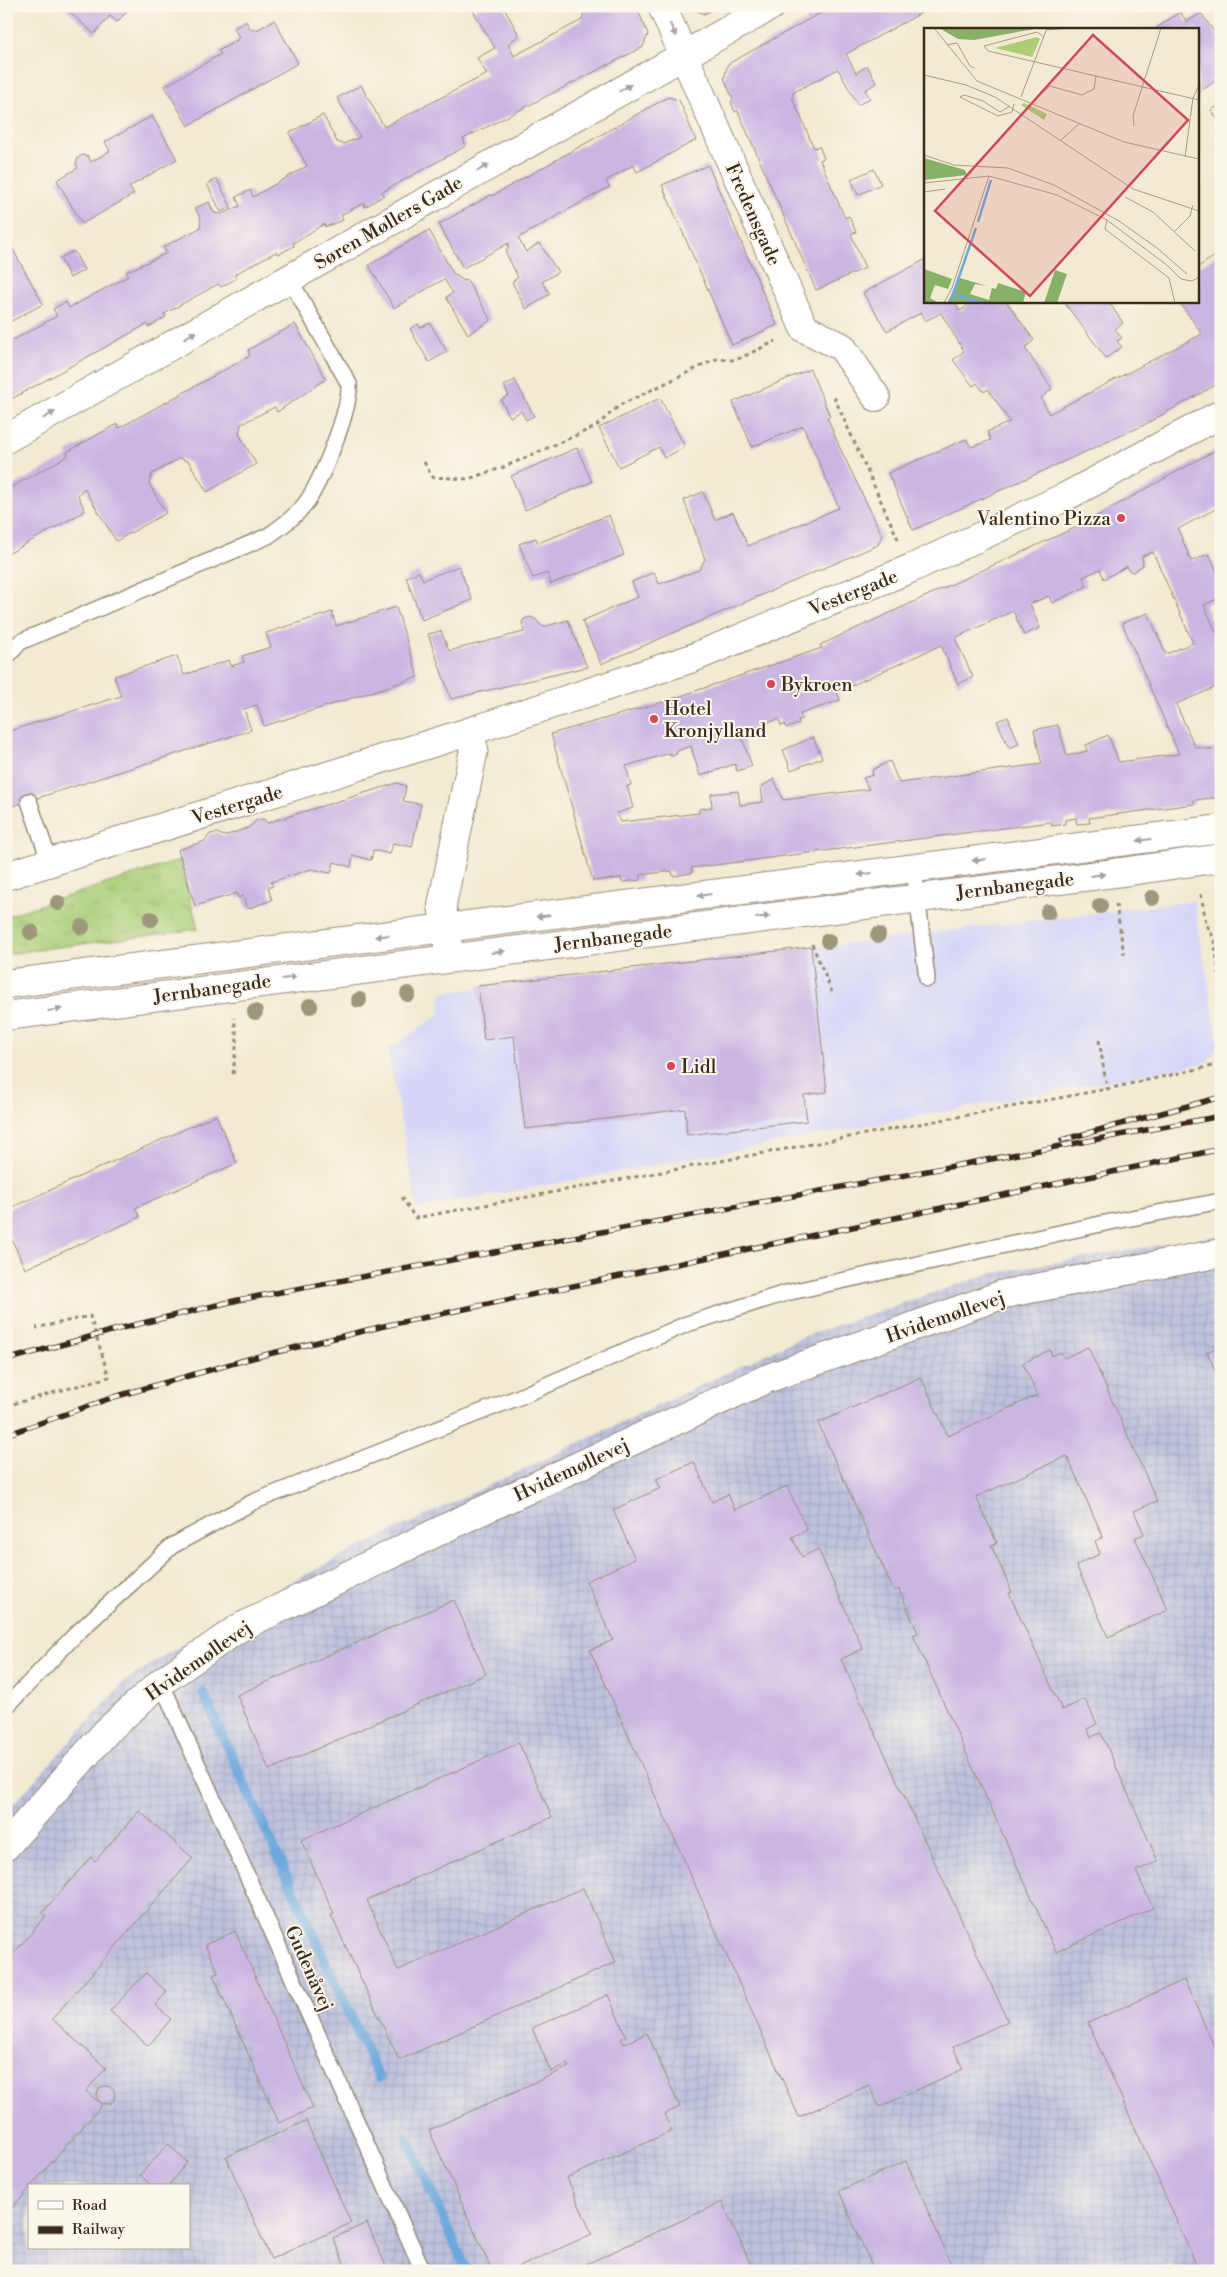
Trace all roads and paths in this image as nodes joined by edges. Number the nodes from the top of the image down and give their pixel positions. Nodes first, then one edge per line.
1 (662, 6) edge
2 (771, 6) edge
3 (684, 54) junction
4 (289, 278) junction
5 (804, 328) junction
6 (876, 397) dead end
7 (836, 400) dead end
8 (1221, 414) edge
9 (6, 439) edge
10 (424, 462) dead end
11 (912, 568) junction
12 (6, 658) edge
13 (468, 732) junction
14 (29, 801) dead end
15 (1221, 829) edge
16 (1208, 860) edge
17 (50, 863) junction
18 (914, 868) junction
19 (1111, 874) junction
20 (6, 876) edge
21 (918, 897) junction
22 (807, 912) junction
23 (445, 929) junction
24 (1124, 954) dead end
25 (450, 958) junction
26 (928, 979) dead end
27 (6, 984) edge
28 (229, 986) junction
29 (1221, 988) edge
30 (832, 992) dead end
31 (6, 1016) edge
32 (1099, 1040) dead end
33 (1221, 1064) edge
34 (233, 1074) dead end
35 (1107, 1089) junction
36 (402, 1197) dead end
37 (1221, 1201) edge
38 (1221, 1253) edge
39 (36, 1328) dead end
40 (6, 1406) edge
41 (161, 1682) junction
42 (6, 1707) edge
43 (6, 1846) edge
44 (423, 2271) edge

1 -> 3 street, Fredensgade
2 - 3 street, Søren Møllers Gade
4 -> 3 street, Søren Møllers Gade
3 - 5 street, Fredensgade
9 -> 4 street, Søren Møllers Gade
4 - 12 lane
5 - 6 street
5 - 10 path
7 - 11 path
8 - 11 street, Vestergade
11 - 13 street, Vestergade
13 - 17 street, Vestergade
13 - 23 street
14 - 17 lane
15 -> 18 street, Jernbanegade
16 - 19 street, Jernbanegade
16 - 29 path
17 - 20 street, Vestergade
18 - 21 lane
18 -> 23 street, Jernbanegade
21 -> 19 street, Jernbanegade
19 - 24 path
21 - 22 street, Jernbanegade
21 - 26 lane
25 -> 22 street, Jernbanegade
22 - 30 path
23 - 25 street
23 -> 27 street, Jernbanegade
28 -> 25 street, Jernbanegade
31 -> 28 street, Jernbanegade
28 - 34 path
32 - 35 path
33 - 35 path
35 - 36 path
37 - 42 lane
38 - 41 street, Hvidemøllevej
39 - 40 path
41 - 43 street, Hvidemøllevej
41 - 44 lane, Gudenåvej

